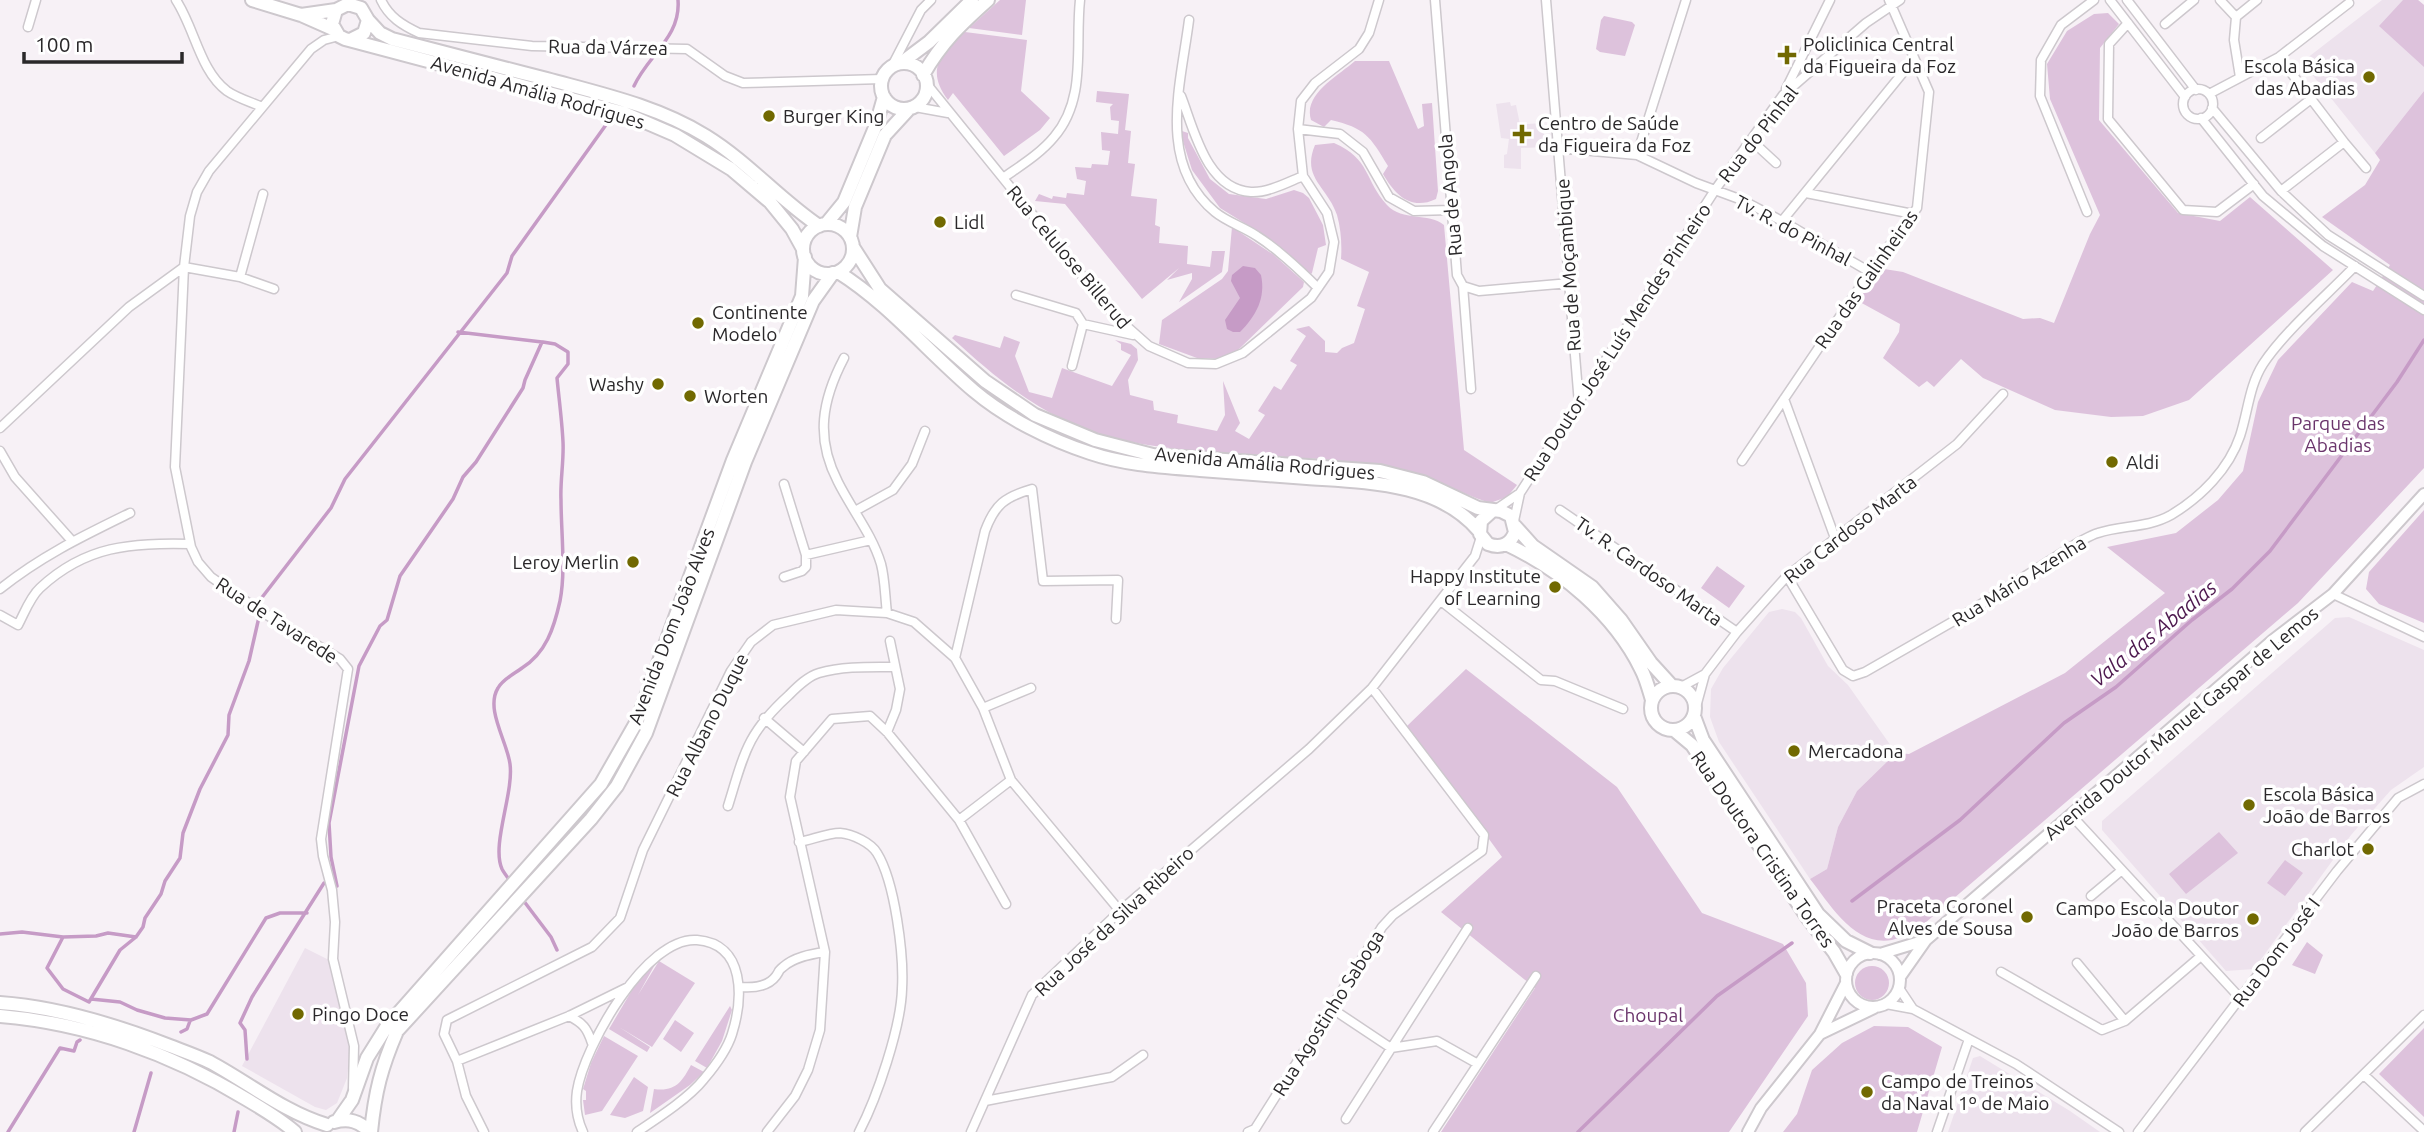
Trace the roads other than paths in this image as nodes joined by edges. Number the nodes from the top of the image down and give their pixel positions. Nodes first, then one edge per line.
1 (36, 0) edge
2 (176, 0) edge
3 (252, 0) edge
4 (381, 0) edge
5 (930, 0) edge
6 (972, 0) edge
7 (988, 0) edge
8 (1080, 0) edge
9 (1379, 0) edge
10 (1434, 0) edge
11 (1546, 0) edge
12 (1686, 0) edge
13 (1829, 0) edge
14 (1900, 0) edge
15 (2094, 0) edge
16 (2110, 0) edge
17 (2127, 0) edge
18 (2194, 0) edge
19 (2220, 0) edge
20 (2257, 0) edge
21 (349, 2) edge
22 (1890, 3) edge
23 (2348, 3) dead end
24 (336, 10) junction
25 (301, 15) junction
26 (2236, 17) junction
27 (368, 20) junction
28 (1189, 20) dead end
29 (2128, 23) junction
30 (2165, 24) dead end
31 (28, 27) dead end
32 (337, 33) junction
33 (352, 39) junction
34 (2278, 57) junction
35 (1914, 59) junction
36 (897, 65) junction
37 (2240, 77) junction
38 (881, 79) junction
39 (925, 79) junction
40 (2196, 90) junction
41 (1180, 94) junction
42 (1783, 94) junction
43 (2209, 94) junction
44 (884, 97) junction
45 (2185, 97) junction
46 (2311, 99) junction
47 (262, 107) junction
48 (2212, 108) junction
49 (912, 109) junction
50 (948, 113) junction
51 (2201, 118) junction
52 (1298, 129) junction
53 (2261, 138) dead end
54 (1751, 140) junction
55 (2344, 142) junction
56 (1559, 148) junction
57 (1637, 155) junction
58 (1776, 163) dead end
59 (2366, 169) dead end
60 (1303, 176) junction
61 (1003, 178) junction
62 (2254, 184) junction
63 (1715, 190) junction
64 (2281, 191) junction
65 (1806, 193) junction
66 (263, 194) dead end
67 (1451, 210) junction
68 (2087, 212) dead end
69 (1913, 214) junction
70 (1782, 221) junction
71 (822, 225) junction
72 (852, 242) junction
73 (804, 253) junction
74 (184, 267) junction
75 (2355, 267) junction
76 (836, 272) junction
77 (1870, 272) junction
78 (240, 277) junction
79 (1570, 283) junction
80 (1463, 286) junction
81 (1318, 288) junction
82 (274, 289) dead end
83 (1016, 295) dead end
84 (2424, 296) edge
85 (2424, 310) edge
86 (1083, 324) junction
87 (1136, 335) junction
88 (844, 358) dead end
89 (1072, 366) dead end
90 (1471, 389) dead end
91 (2003, 394) dead end
92 (1784, 399) junction
93 (1578, 404) junction
94 (0, 428) edge
95 (925, 431) dead end
96 (0, 451) edge
97 (1742, 461) dead end
98 (784, 484) dead end
99 (1520, 493) junction
100 (2424, 494) edge
101 (1560, 510) dead end
102 (856, 511) junction
103 (1491, 511) junction
104 (130, 513) dead end
105 (1515, 524) junction
106 (1480, 534) junction
107 (1835, 538) junction
108 (871, 540) junction
109 (72, 541) junction
110 (190, 544) junction
111 (1506, 544) junction
112 (1492, 546) junction
113 (806, 555) junction
114 (1475, 556) junction
115 (1787, 576) junction
116 (784, 577) dead end
117 (0, 589) edge
118 (2333, 594) junction
119 (1441, 601) junction
120 (887, 613) junction
121 (0, 615) edge
122 (1116, 619) dead end
123 (1737, 632) junction
124 (2424, 637) edge
125 (890, 641) dead end
126 (955, 658) junction
127 (894, 667) junction
128 (1705, 674) junction
129 (1676, 686) junction
130 (1031, 688) dead end
131 (1372, 688) junction
132 (1652, 700) junction
133 (983, 708) junction
134 (1623, 709) dead end
135 (1695, 711) junction
136 (764, 718) junction
137 (1674, 730) junction
138 (887, 732) junction
139 (804, 752) junction
140 (1011, 780) junction
141 (2424, 784) edge
142 (728, 806) dead end
143 (2071, 816) junction
144 (959, 820) junction
145 (799, 842) junction
146 (2122, 870) junction
147 (2091, 896) dead end
148 (1006, 904) dead end
149 (1120, 911) junction
150 (1468, 928) dead end
151 (1926, 940) junction
152 (825, 952) junction
153 (1875, 953) junction
154 (2201, 956) junction
155 (2077, 963) dead end
156 (2001, 972) dead end
157 (1536, 976) dead end
158 (1846, 978) junction
159 (1900, 982) junction
160 (740, 987) junction
161 (626, 988) junction
162 (2241, 999) junction
163 (0, 1003) edge
164 (1881, 1006) junction
165 (1331, 1008) junction
166 (1913, 1009) junction
167 (2424, 1015) edge
168 (0, 1016) edge
169 (569, 1016) junction
170 (2125, 1021) junction
171 (1820, 1034) junction
172 (1969, 1039) junction
173 (592, 1043) junction
174 (1391, 1048) junction
175 (1143, 1055) dead end
176 (457, 1061) junction
177 (1478, 1064) junction
178 (2364, 1076) junction
179 (352, 1100) junction
180 (985, 1101) junction
181 (1346, 1119) dead end
182 (328, 1126) edge
183 (2424, 1131) edge
184 (295, 1132) edge
185 (370, 1132) edge
186 (484, 1132) edge
187 (583, 1132) edge
188 (637, 1132) edge
189 (767, 1132) edge
190 (859, 1132) edge
191 (971, 1132) edge
192 (1248, 1132) edge
193 (1433, 1132) edge
194 (1748, 1132) edge
195 (1937, 1132) edge
196 (2119, 1132) edge
197 (2138, 1132) edge
198 (2305, 1132) edge

1 - 31 street
2 - 47 street
3 - 25 main road
4 - 38 street, Rua da Várzea
5 - 36 street
6 - 36 main road
7 - 39 main road
8 - 61 street
9 - 52 street, Rua Celulose Billerud
10 - 67 street, Rua de Angola
11 - 56 street, Rua de Moçambique
12 - 57 street
13 - 42 street
14 - 22 street, Rua do Pinhal
15 - 68 street
16 - 29 street
17 - 40 street
18 - 30 street
19 - 26 street
20 - 26 street
21 - 24 main road
21 - 27 main road
22 - 35 street, Rua das Galinheiras
22 - 42 street, Rua do Pinhal
23 - 34 street
24 - 25 main road
24 - 32 main road
25 - 32 main road
26 - 37 street
27 - 33 main road
27 - 71 main road, Avenida Amália Rodrigues
28 - 41 street
29 - 45 street
29 - 62 street
32 - 33 main road
32 - 47 street
33 - 73 main road, Avenida Amália Rodrigues
34 - 37 street
34 - 46 street
35 - 65 street
35 - 69 street, Rua das Galinheiras
36 - 38 main road
36 - 39 main road
37 - 43 street
38 - 44 main road
39 - 49 main road
39 - 50 street, Rua Celulose Billerud
40 - 43 street
40 - 45 street
41 - 60 street
41 - 81 street
42 - 54 street, Rua do Pinhal
43 - 48 street
44 - 49 main road
44 - 71 main road
45 - 51 street
46 - 53 street
46 - 55 street
47 - 74 street
48 - 51 street
48 - 64 street
49 - 50 street
49 - 72 main road
50 - 61 street, Rua Celulose Billerud
51 - 62 street
52 - 60 street, Rua Celulose Billerud
52 - 67 street
54 - 58 street
54 - 63 street, Rua do Pinhal
55 - 59 street
55 - 64 street
56 - 57 street, Tv. R. do Pinhal
56 - 79 street, Rua de Moçambique
57 - 63 street, Tv. R. do Pinhal
60 - 81 street, Rua Celulose Billerud
61 - 87 street, Rua Celulose Billerud
62 - 75 street
63 - 70 street, Tv. R. do Pinhal
63 - 93 street, Rua Doutor José Luís Mendes Pinheiro
64 - 84 street
65 - 69 street
65 - 70 street
66 - 78 street
67 - 80 street, Rua de Angola
69 - 77 street, Rua das Galinheiras
70 - 77 street, Tv. R. do Pinhal
71 - 72 main road
71 - 73 main road
72 - 76 main road
72 - 103 main road, Avenida Amália Rodrigues
73 - 76 main road
73 - 179 main road, Avenida Dom João Alves
74 - 78 street
74 - 94 street
74 - 110 street, Rua de Tavarede
75 - 85 street
75 - 115 street, Rua Mário Azenha
76 - 106 main road, Avenida Amália Rodrigues
76 - 185 main road, Avenida Dom João Alves
77 - 92 street, Rua das Galinheiras
78 - 82 street
79 - 80 street
79 - 93 street, Rua de Moçambique
80 - 90 street, Rua de Angola
81 - 87 street, Rua Celulose Billerud
83 - 86 street
86 - 87 street
86 - 89 street
88 - 102 street
91 - 107 street, Rua Cardoso Marta
92 - 97 street, Rua das Galinheiras
92 - 107 street
93 - 99 street, Rua Doutor José Luís Mendes Pinheiro
95 - 102 street
96 - 109 street
98 - 113 street
99 - 103 street, Rua Doutor José Luís Mendes Pinheiro
99 - 105 street, Rua Doutor José Luís Mendes Pinheiro
100 - 118 street, Avenida Doutor Manuel Gaspar de Lemos
101 - 123 street, Tv. R. Cardoso Marta
102 - 108 street
103 - 105 main road
103 - 106 main road
104 - 109 street
105 - 111 main road
105 - 129 main road
106 - 112 main road
106 - 114 street
107 - 115 street, Rua Cardoso Marta
108 - 113 street
108 - 120 street
109 - 117 street
110 - 121 street
110 - 179 street, Rua de Tavarede
111 - 112 main road
111 - 132 main road
112 - 114 street
113 - 116 street
114 - 119 street, Rua José da Silva Ribeiro
115 - 123 street, Rua Cardoso Marta
118 - 124 street
118 - 143 street, Avenida Doutor Manuel Gaspar de Lemos
119 - 131 street, Rua José da Silva Ribeiro
119 - 134 street
120 - 126 street, Rua Albano Duque
120 - 176 street, Rua Albano Duque
122 - 126 street
123 - 128 street, Rua Cardoso Marta
125 - 127 street
126 - 133 street, Rua Albano Duque
127 - 136 street
127 - 138 street
128 - 129 street
128 - 135 street
129 - 132 main road
129 - 135 main road
130 - 133 street
131 - 149 street, Rua José da Silva Ribeiro
131 - 165 street, Rua Agostinho Saboga
132 - 137 main road
133 - 140 street, Rua Albano Duque
135 - 137 main road
135 - 153 main road, Rua Doutora Cristina Torres
136 - 139 street
136 - 142 street
137 - 158 main road, Rua Doutora Cristina Torres
138 - 139 street
138 - 144 street
139 - 145 street
140 - 144 street
140 - 149 street, Rua Albano Duque
141 - 162 street, Rua Dom José I
143 - 146 street
143 - 151 street, Avenida Doutor Manuel Gaspar de Lemos
144 - 148 street
145 - 152 street
145 - 190 street
146 - 147 street
146 - 154 street
149 - 180 street, Rua José da Silva Ribeiro
150 - 174 street
151 - 153 street
151 - 159 street
152 - 160 street
152 - 189 street
153 - 158 street
153 - 159 street
154 - 162 street
154 - 170 street
155 - 170 street
156 - 170 street
157 - 177 street
158 - 164 street
158 - 171 street
159 - 164 street
159 - 166 street
160 - 161 street
160 - 188 street
161 - 169 street
161 - 173 street
162 - 197 street, Rua Dom José I
163 - 182 main road
164 - 166 street
164 - 171 street
165 - 174 street
165 - 192 street, Rua Agostinho Saboga
166 - 172 street
167 - 178 street
168 - 184 main road
169 - 173 street
169 - 176 street
171 - 194 street
172 - 195 street
172 - 196 street
173 - 187 street
174 - 177 street
174 - 181 street
175 - 180 street
176 - 186 street
177 - 193 street
178 - 183 street
178 - 198 street
179 - 182 main road, Avenida Dom João Alves
180 - 191 street, Rua José da Silva Ribeiro
182 - 185 main road

